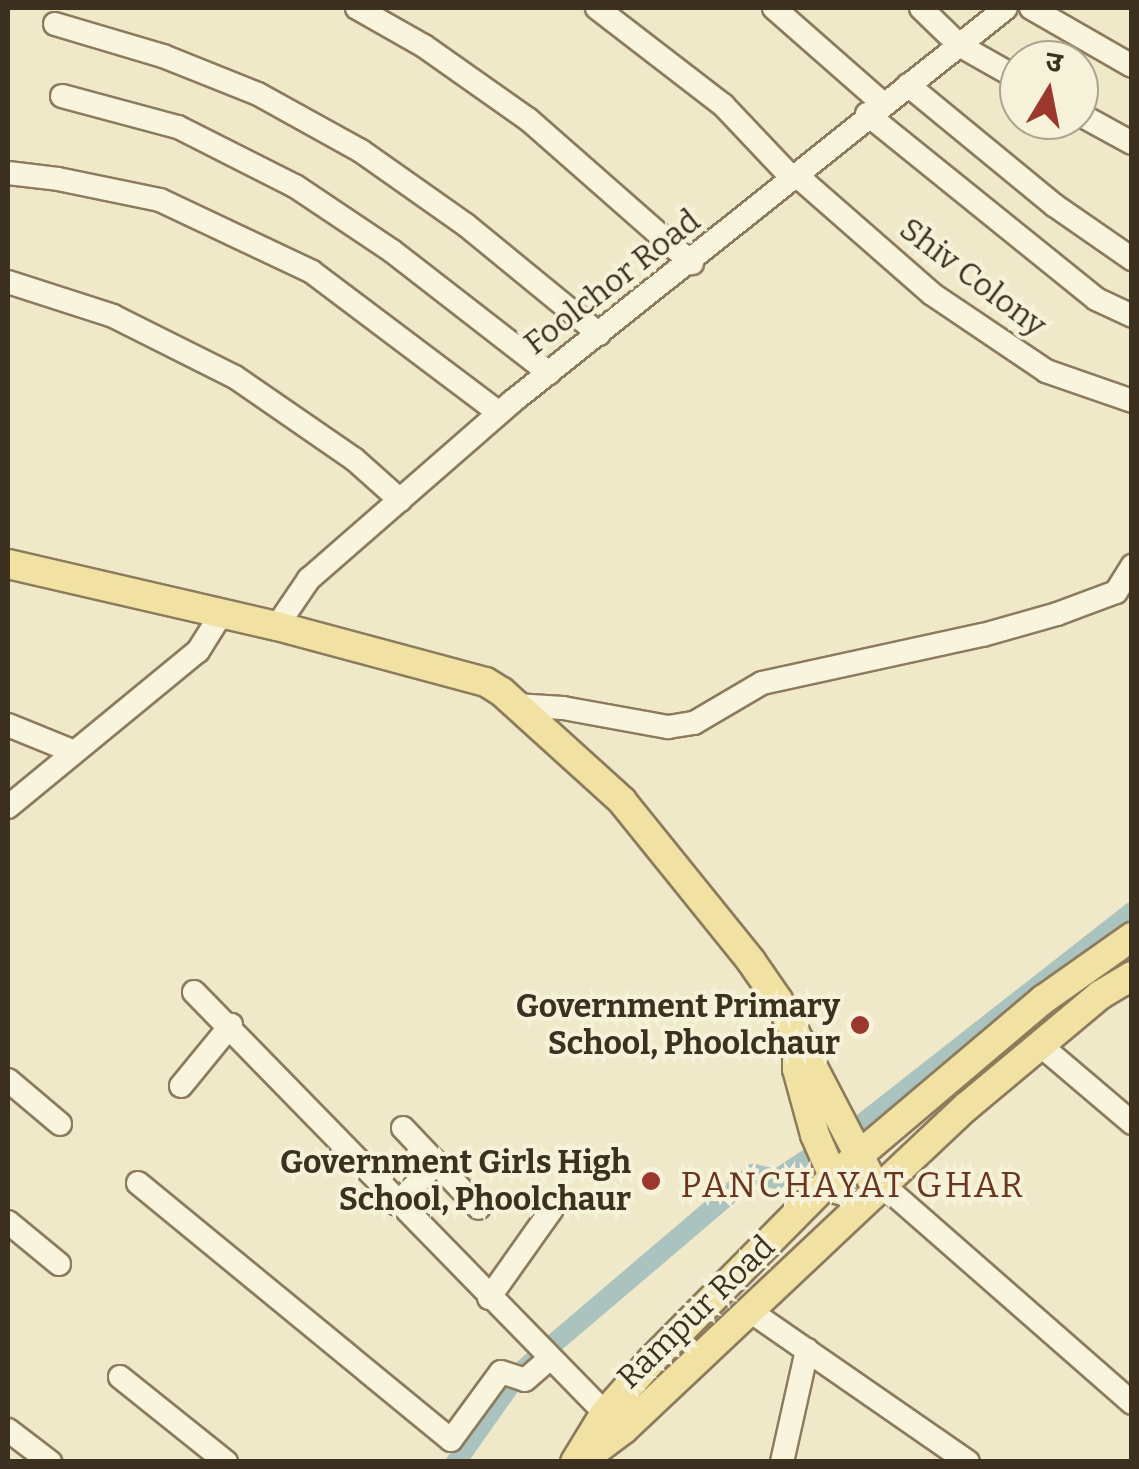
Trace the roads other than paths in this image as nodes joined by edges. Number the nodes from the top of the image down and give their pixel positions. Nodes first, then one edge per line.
1 (357, 8) edge
2 (597, 8) edge
3 (774, 8) edge
4 (921, 8) edge
5 (1006, 8) edge
6 (1031, 8) edge
7 (55, 24) dead end
8 (958, 45) junction
9 (1132, 66) edge
10 (999, 69) edge
11 (908, 85) junction
12 (62, 96) dead end
13 (875, 108) junction
14 (1099, 125) edge
15 (1132, 144) edge
16 (8, 174) edge
17 (793, 175) junction
18 (1132, 259) edge
19 (692, 262) junction
20 (8, 282) edge
21 (1132, 316) edge
22 (599, 334) junction
23 (549, 373) junction
24 (1132, 401) edge
25 (499, 412) junction
26 (400, 500) junction
27 (8, 564) edge
28 (1132, 566) edge
29 (222, 613) junction
30 (277, 626) junction
31 (515, 705) junction
32 (8, 725) edge
33 (72, 752) junction
34 (8, 808) edge
35 (1132, 936) edge
36 (1132, 976) edge
37 (194, 992) dead end
38 (231, 1025) junction
39 (798, 1039) junction
40 (1039, 1044) junction
41 (8, 1080) edge
42 (181, 1086) dead end
43 (1132, 1122) edge
44 (60, 1124) dead end
45 (403, 1128) dead end
46 (859, 1155) junction
47 (434, 1165) junction
48 (832, 1178) junction
49 (138, 1182) dead end
50 (879, 1186) junction
51 (396, 1204) junction
52 (479, 1208) dead end
53 (552, 1209) dead end
54 (852, 1210) junction
55 (8, 1222) edge
56 (58, 1264) dead end
57 (490, 1298) junction
58 (750, 1311) junction
59 (807, 1350) junction
60 (543, 1354) junction
61 (120, 1376) dead end
62 (1132, 1403) edge
63 (605, 1413) junction
64 (8, 1430) edge
65 (50, 1462) edge
66 (226, 1462) edge
67 (577, 1462) edge
68 (782, 1462) edge
69 (968, 1462) edge

1 - 19 street
2 - 17 street, Shiv Colony
3 - 13 street
4 - 8 street
5 - 8 street, Foolchor Road
6 - 9 street
7 - 22 street
8 - 10 street
8 - 11 street, Foolchor Road
11 - 13 street, Foolchor Road
11 - 18 street
12 - 23 street
13 - 17 street, Foolchor Road
13 - 21 street
14 - 15 street
16 - 25 street
17 - 19 street, Foolchor Road
17 - 24 street, Shiv Colony
19 - 22 street, Foolchor Road
20 - 26 street
22 - 23 street, Foolchor Road
23 - 25 street, Foolchor Road
25 - 26 street, Foolchor Road
26 - 30 street, Foolchor Road
27 - 29 main road
28 - 31 street
29 - 30 main road
29 - 33 street
30 - 31 main road
31 - 39 main road
32 - 33 street
33 - 34 street
35 - 46 main road
36 - 40 main road, Rampur Road
37 - 38 street
38 - 42 street
38 - 51 street
39 - 46 main road
39 - 48 main road
40 - 43 street
40 - 50 main road, Rampur Road
41 - 44 street
45 - 47 street
46 - 48 main road
46 - 50 main road
47 - 51 street
47 - 52 street
48 - 54 main road
48 - 63 main road
49 - 60 street
50 - 54 main road, Rampur Road
50 - 62 street
51 - 57 street
53 - 57 street
54 - 58 main road, Rampur Road
55 - 56 street
57 - 60 street
58 - 59 street
58 - 67 main road, Rampur Road
59 - 68 street
59 - 69 street
60 - 63 street
61 - 66 street
63 - 67 main road
64 - 65 street

